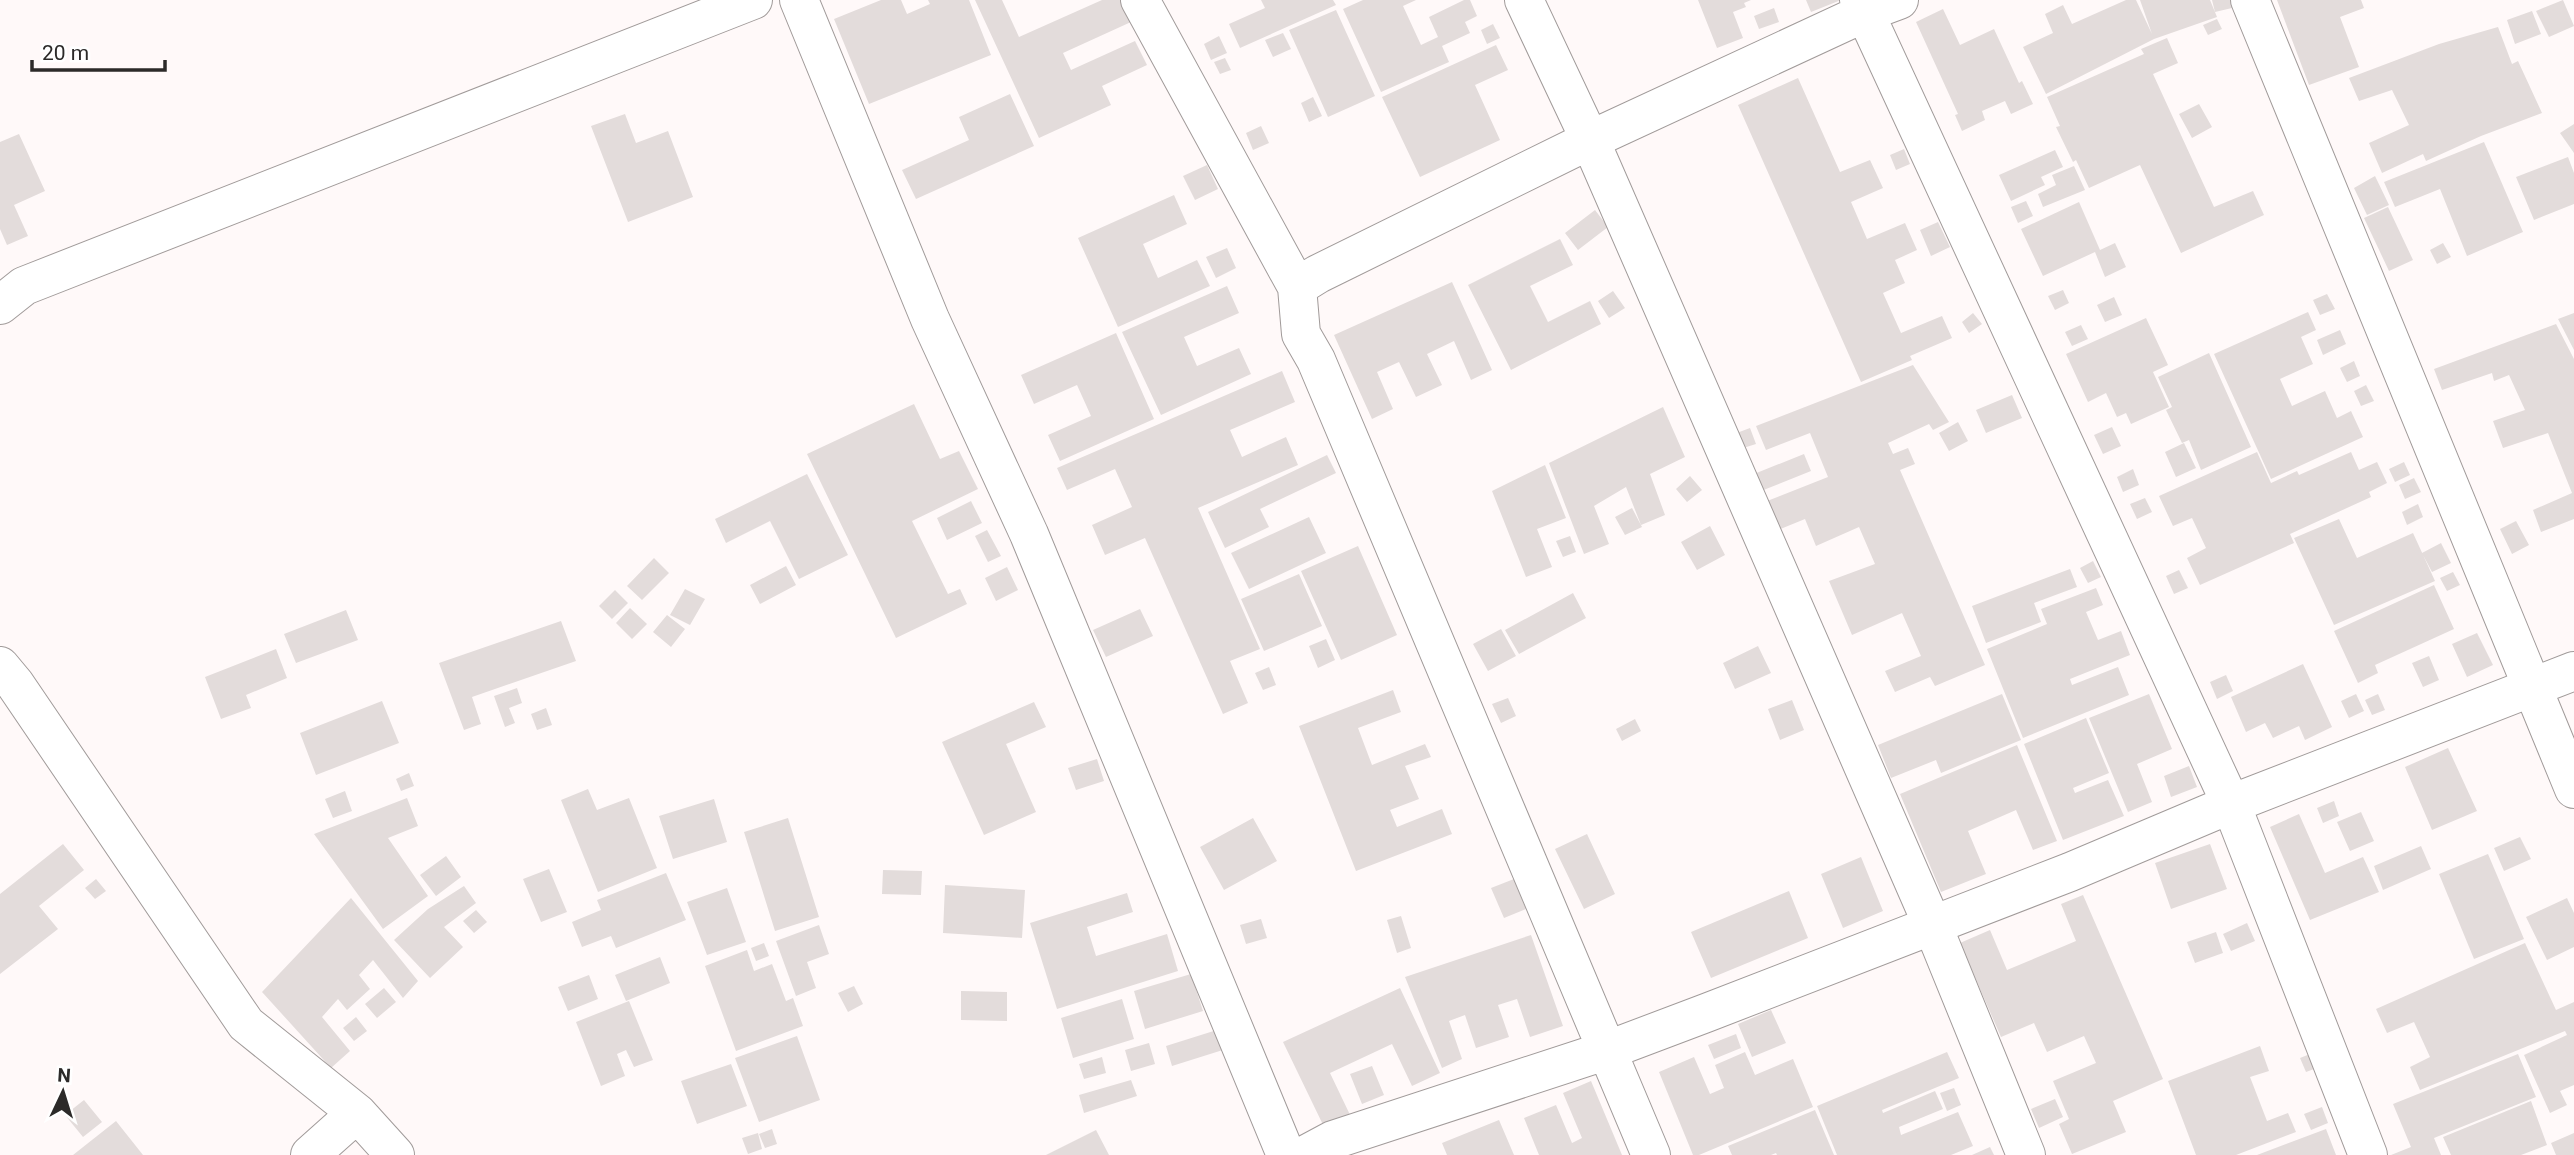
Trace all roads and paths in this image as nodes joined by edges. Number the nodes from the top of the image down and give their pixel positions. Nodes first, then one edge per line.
1 (753, 0) edge
2 (799, 0) edge
3 (1140, 0) edge
4 (1524, 0) edge
5 (2250, 0) edge
6 (1874, 4) edge
7 (1590, 140) junction
8 (1297, 288) junction
9 (0, 304) edge
10 (0, 666) edge
11 (2574, 671) edge
12 (2531, 687) junction
13 (2574, 789) edge
14 (2231, 804) junction
15 (1932, 924) junction
16 (1608, 1050) junction
17 (357, 1113) junction
18 (310, 1155) edge
19 (395, 1155) edge
20 (1286, 1155) edge
21 (1305, 1155) edge
22 (1651, 1155) edge
23 (2026, 1155) edge
24 (2368, 1155) edge

1 - 9 street
2 - 20 street
3 - 8 street
4 - 7 street
5 - 12 street
6 - 7 street
6 - 14 street
7 - 8 street
7 - 15 street
8 - 16 street
10 - 17 street
11 - 12 street
12 - 13 street
12 - 14 street
14 - 15 street
14 - 24 street
15 - 16 street
15 - 23 street
16 - 21 street
16 - 22 street
17 - 18 street
17 - 19 street

